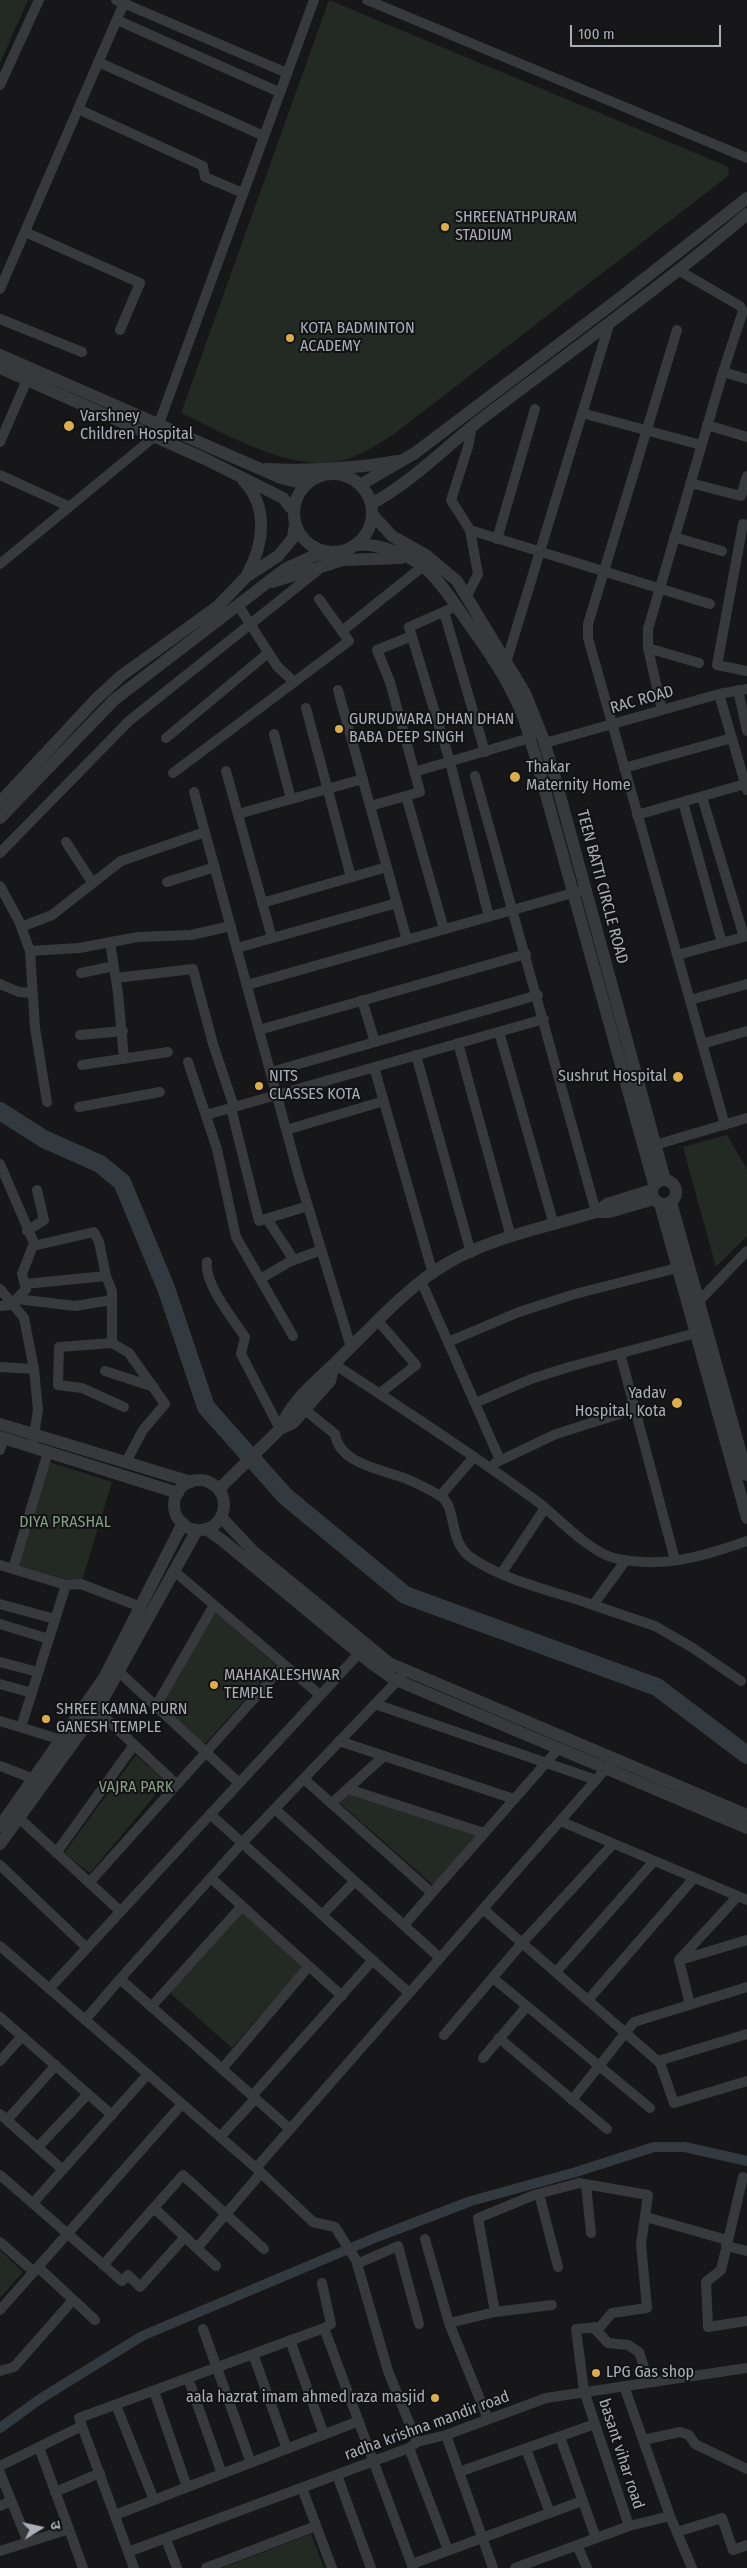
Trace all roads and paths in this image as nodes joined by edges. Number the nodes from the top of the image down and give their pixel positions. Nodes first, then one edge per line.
1 (39, 0) edge
2 (314, 0) edge
3 (367, 0) edge
4 (120, 2) edge
5 (117, 20) junction
6 (98, 62) junction
7 (287, 73) junction
8 (0, 85) edge
9 (279, 92) junction
10 (78, 109) junction
11 (264, 136) junction
12 (747, 158) edge
13 (243, 193) junction
14 (747, 198) edge
15 (747, 214) edge
16 (25, 232) junction
17 (5, 265) edge
18 (678, 270) junction
19 (0, 289) edge
20 (0, 319) edge
21 (609, 325) junction
22 (120, 330) dead end
23 (677, 330) dead end
24 (82, 352) dead end
25 (0, 355) edge
26 (0, 368) edge
27 (723, 372) junction
28 (747, 379) edge
29 (27, 380) junction
30 (535, 409) dead end
31 (582, 413) junction
32 (159, 424) junction
33 (707, 425) junction
34 (472, 426) junction
35 (646, 430) junction
36 (154, 437) junction
37 (747, 437) edge
38 (0, 442) edge
39 (701, 446) junction
40 (405, 459) junction
41 (259, 468) junction
42 (238, 474) junction
43 (0, 476) edge
44 (747, 476) edge
45 (311, 480) junction
46 (690, 483) junction
47 (360, 485) junction
48 (68, 506) junction
49 (294, 508) junction
50 (371, 509) junction
51 (295, 524) junction
52 (747, 525) edge
53 (470, 530) junction
54 (674, 537) junction
55 (497, 540) junction
56 (356, 545) junction
57 (330, 552) junction
58 (722, 552) dead end
59 (540, 554) junction
60 (408, 557) junction
61 (0, 564) edge
62 (322, 566) junction
63 (422, 566) junction
64 (604, 572) junction
65 (246, 577) junction
66 (264, 584) junction
67 (658, 588) junction
68 (467, 596) junction
69 (319, 599) dead end
70 (710, 604) dead end
71 (238, 605) junction
72 (457, 606) junction
73 (444, 612) junction
74 (251, 622) junction
75 (342, 631) junction
76 (412, 636) junction
77 (648, 648) junction
78 (268, 653) junction
79 (508, 661) junction
80 (699, 663) dead end
81 (747, 671) edge
82 (502, 674) junction
83 (294, 682) junction
84 (743, 689) edge
85 (338, 690) dead end
86 (719, 694) junction
87 (306, 708) dead end
88 (662, 710) junction
89 (611, 724) junction
90 (747, 732) edge
91 (274, 734) dead end
92 (166, 738) dead end
93 (530, 738) junction
94 (732, 738) junction
95 (545, 742) junction
96 (485, 752) junction
97 (450, 762) junction
98 (624, 768) junction
99 (226, 770) dead end
100 (414, 772) junction
101 (172, 773) dead end
102 (475, 776) dead end
103 (363, 779) junction
104 (746, 788) edge
105 (328, 789) junction
106 (194, 792) dead end
107 (406, 796) junction
108 (702, 797) junction
109 (291, 799) junction
110 (0, 802) edge
111 (683, 802) junction
112 (370, 806) junction
113 (238, 814) junction
114 (637, 815) junction
115 (0, 818) edge
116 (205, 832) junction
117 (66, 842) dead end
118 (0, 853) edge
119 (215, 867) junction
120 (387, 867) junction
121 (351, 878) junction
122 (92, 882) junction
123 (167, 882) dead end
124 (0, 886) edge
125 (587, 889) junction
126 (572, 893) junction
127 (397, 903) junction
128 (262, 904) junction
129 (513, 910) junction
130 (489, 917) junction
131 (231, 926) junction
132 (21, 927) junction
133 (444, 929) junction
134 (745, 937) edge
135 (272, 938) junction
136 (408, 940) junction
137 (110, 942) junction
138 (722, 943) junction
139 (237, 948) junction
140 (30, 951) junction
141 (526, 954) junction
142 (677, 955) junction
143 (114, 966) junction
144 (81, 973) dead end
145 (116, 978) junction
146 (0, 984) edge
147 (747, 984) edge
148 (247, 985) junction
149 (32, 993) junction
150 (538, 995) junction
151 (362, 1000) junction
152 (690, 1000) junction
153 (544, 1019) junction
154 (259, 1030) junction
155 (123, 1031) junction
156 (747, 1031) edge
157 (499, 1032) junction
158 (80, 1035) dead end
159 (374, 1042) junction
160 (458, 1043) junction
161 (702, 1044) junction
162 (168, 1052) dead end
163 (416, 1055) junction
164 (124, 1059) junction
165 (188, 1062) dead end
166 (82, 1065) dead end
167 (374, 1067) junction
168 (271, 1072) junction
169 (160, 1092) dead end
170 (277, 1095) junction
171 (384, 1101) junction
172 (47, 1102) dead end
173 (79, 1107) dead end
174 (232, 1108) junction
175 (206, 1115) junction
176 (747, 1118) edge
177 (725, 1125) junction
178 (286, 1130) junction
179 (655, 1145) junction
180 (0, 1164) edge
181 (37, 1190) dead end
182 (659, 1193) junction
183 (308, 1206) junction
184 (596, 1212) junction
185 (267, 1219) junction
186 (554, 1225) junction
187 (27, 1231) junction
188 (511, 1237) junction
189 (33, 1246) junction
190 (321, 1250) junction
191 (747, 1250) edge
192 (471, 1253) junction
193 (294, 1260) junction
194 (208, 1262) dead end
195 (678, 1268) junction
196 (433, 1274) junction
197 (106, 1276) junction
198 (262, 1278) junction
199 (422, 1283) junction
200 (25, 1284) junction
201 (0, 1288) edge
202 (112, 1300) junction
203 (699, 1301) junction
204 (14, 1302) junction
205 (0, 1306) edge
206 (378, 1321) junction
207 (696, 1333) junction
208 (293, 1336) dead end
209 (448, 1342) junction
210 (112, 1343) junction
211 (351, 1347) junction
212 (620, 1353) junction
213 (334, 1364) junction
214 (0, 1367) edge
215 (34, 1369) junction
216 (105, 1371) dead end
217 (154, 1387) junction
218 (379, 1394) junction
219 (475, 1403) junction
220 (124, 1407) dead end
221 (635, 1409) junction
222 (305, 1410) junction
223 (0, 1424) edge
224 (280, 1429) junction
225 (33, 1440) junction
226 (1, 1442) edge
227 (48, 1452) junction
228 (474, 1457) junction
229 (500, 1460) junction
230 (126, 1462) junction
231 (487, 1466) junction
232 (747, 1475) edge
233 (191, 1482) junction
234 (223, 1485) junction
235 (178, 1493) junction
236 (440, 1496) junction
237 (545, 1508) junction
238 (221, 1517) junction
239 (747, 1518) edge
240 (183, 1523) junction
241 (201, 1529) junction
242 (747, 1542) edge
243 (626, 1560) junction
244 (675, 1560) junction
245 (0, 1565) edge
246 (13, 1569) junction
247 (174, 1571) junction
248 (500, 1574) junction
249 (66, 1585) junction
250 (0, 1604) edge
251 (214, 1605) junction
252 (593, 1605) junction
253 (140, 1607) junction
254 (55, 1619) junction
255 (0, 1624) edge
256 (49, 1639) junction
257 (362, 1649) junction
258 (0, 1662) edge
259 (284, 1664) junction
260 (118, 1670) junction
261 (407, 1670) junction
262 (38, 1672) junction
263 (398, 1680) junction
264 (741, 1681) dead end
265 (0, 1684) edge
266 (32, 1693) junction
267 (320, 1695) junction
268 (375, 1704) junction
269 (156, 1706) junction
270 (96, 1710) junction
271 (0, 1721) edge
272 (21, 1727) junction
273 (62, 1740) junction
274 (339, 1741) junction
275 (134, 1745) junction
276 (558, 1748) junction
277 (206, 1752) junction
278 (384, 1756) junction
279 (616, 1758) junction
280 (546, 1762) junction
281 (0, 1766) edge
282 (606, 1768) junction
283 (34, 1779) junction
284 (304, 1779) junction
285 (596, 1780) junction
286 (239, 1783) junction
287 (176, 1784) junction
288 (348, 1788) junction
289 (514, 1799) junction
290 (332, 1804) junction
291 (275, 1809) junction
292 (10, 1813) edge
293 (210, 1814) junction
294 (747, 1815) edge
295 (560, 1821) junction
296 (0, 1826) edge
297 (747, 1828) edge
298 (484, 1833) junction
299 (242, 1843) junction
300 (0, 1844) edge
301 (613, 1844) junction
302 (56, 1853) junction
303 (654, 1861) junction
304 (0, 1865) edge
305 (211, 1878) junction
306 (694, 1878) junction
307 (355, 1881) junction
308 (89, 1883) junction
309 (432, 1893) junction
310 (742, 1898) edge
311 (242, 1906) junction
312 (483, 1909) junction
313 (120, 1911) junction
314 (322, 1915) junction
315 (404, 1925) junction
316 (747, 1940) edge
317 (522, 1943) junction
318 (0, 1946) edge
319 (87, 1948) junction
320 (440, 1958) junction
321 (373, 1960) junction
322 (679, 1960) junction
323 (309, 1966) junction
324 (556, 1972) junction
325 (493, 1978) junction
326 (120, 1979) junction
327 (747, 1987) edge
328 (49, 1988) junction
329 (409, 1993) junction
330 (342, 1996) junction
331 (588, 2000) junction
332 (690, 2005) junction
333 (527, 2006) junction
334 (151, 2007) junction
335 (0, 2016) edge
336 (84, 2020) junction
337 (626, 2033) junction
338 (747, 2034) edge
339 (444, 2035) dead end
340 (22, 2036) junction
341 (499, 2038) junction
342 (483, 2058) dead end
343 (0, 2061) edge
344 (658, 2061) junction
345 (56, 2065) junction
346 (599, 2066) junction
347 (222, 2069) junction
348 (148, 2074) junction
349 (747, 2081) edge
350 (88, 2094) junction
351 (254, 2097) junction
352 (572, 2100) junction
353 (182, 2104) junction
354 (650, 2108) dead end
355 (112, 2115) junction
356 (3, 2117) edge
357 (290, 2129) junction
358 (607, 2129) dead end
359 (220, 2137) junction
360 (38, 2147) junction
361 (63, 2170) junction
362 (258, 2170) junction
363 (0, 2175) edge
364 (743, 2177) dead end
365 (586, 2184) junction
366 (539, 2194) junction
367 (33, 2203) junction
368 (154, 2208) junction
369 (225, 2214) junction
370 (646, 2217) junction
371 (591, 2233) dead end
372 (68, 2234) junction
373 (185, 2237) junction
374 (425, 2239) dead end
375 (0, 2242) edge
376 (727, 2243) junction
377 (197, 2248) junction
378 (264, 2248) dead end
379 (747, 2251) edge
380 (356, 2262) junction
381 (103, 2265) junction
382 (216, 2266) dead end
383 (558, 2267) dead end
384 (36, 2270) junction
385 (322, 2283) dead end
386 (73, 2300) junction
387 (552, 2305) dead end
388 (0, 2310) edge
389 (495, 2312) junction
390 (94, 2320) dead end
391 (747, 2321) edge
392 (449, 2323) junction
393 (418, 2324) dead end
394 (593, 2327) junction
395 (324, 2328) junction
396 (203, 2329) dead end
397 (290, 2340) junction
398 (253, 2354) junction
399 (217, 2368) junction
400 (747, 2368) edge
401 (0, 2371) edge
402 (188, 2378) junction
403 (649, 2382) junction
404 (624, 2386) junction
405 (154, 2391) junction
406 (584, 2391) junction
407 (116, 2405) junction
408 (488, 2419) junction
409 (359, 2421) junction
410 (81, 2422) junction
411 (595, 2424) junction
412 (446, 2434) junction
413 (324, 2435) junction
414 (560, 2437) junction
415 (643, 2440) junction
416 (413, 2445) junction
417 (39, 2447) junction
418 (288, 2448) junction
419 (526, 2448) junction
420 (374, 2461) junction
421 (251, 2462) junction
422 (0, 2466) edge
423 (747, 2469) edge
424 (459, 2472) junction
425 (0, 2473) edge
426 (100, 2473) junction
427 (222, 2474) junction
428 (337, 2475) junction
429 (187, 2487) junction
430 (302, 2488) junction
431 (55, 2492) junction
432 (154, 2500) junction
433 (11, 2501) junction
434 (582, 2501) junction
435 (0, 2506) edge
436 (550, 2513) junction
437 (115, 2515) junction
438 (670, 2516) junction
439 (316, 2526) junction
440 (629, 2526) junction
441 (69, 2529) junction
442 (677, 2532) junction
443 (166, 2538) junction
444 (483, 2538) junction
445 (596, 2538) junction
446 (28, 2542) junction
447 (578, 2545) junction
448 (747, 2545) edge
449 (448, 2550) junction
450 (0, 2552) edge
451 (128, 2552) junction
452 (531, 2565) edge
453 (412, 2566) edge
454 (211, 2567) edge
455 (83, 2568) edge
456 (134, 2568) edge
457 (177, 2568) edge
458 (332, 2568) edge
459 (371, 2568) edge
460 (494, 2568) edge
461 (515, 2568) edge
462 (587, 2568) edge
463 (692, 2568) edge

1 - 8 street
2 - 7 street
3 - 12 street
4 - 5 street
4 - 7 street
5 - 6 street
5 - 9 street
6 - 10 street
6 - 11 street
7 - 9 street
9 - 11 street
10 - 13 street
10 - 16 street
11 - 13 street
13 - 32 street
14 - 40 street
15 - 18 street
16 - 17 street
16 - 22 street
17 - 19 street
18 - 21 street
18 - 27 street
20 - 24 street
21 - 31 street
21 - 34 street
23 - 35 street
25 - 32 street
26 - 29 street
27 - 28 street
27 - 33 street
29 - 36 street
29 - 38 street
30 - 55 street
31 - 35 street
31 - 59 street
32 - 36 street
32 - 41 street
33 - 37 street
33 - 39 street
34 - 50 street
34 - 53 street
35 - 39 street
35 - 64 street
36 - 42 street
36 - 48 street
39 - 46 street
40 - 41 street
40 - 47 street
41 - 45 street
42 - 49 street
42 - 65 street
43 - 48 street
44 - 46 street
45 - 47 street
45 - 49 street
46 - 54 street
47 - 50 street
48 - 61 street
49 - 51 street
50 - 56 street
50 - 68 street, TEEN BATTI CIRCLE ROAD
51 - 57 street
51 - 65 street
52 - 81 street
53 - 55 street
53 - 68 street
54 - 58 street
54 - 67 street
55 - 59 street
56 - 57 street
56 - 60 street
57 - 66 street
59 - 64 street
59 - 79 street
60 - 62 street
60 - 63 street
62 - 66 street
62 - 74 street
63 - 72 street
63 - 75 street
64 - 67 street
64 - 89 street
65 - 110 street
66 - 71 street
67 - 70 street
67 - 77 street
68 - 79 street, TEEN BATTI CIRCLE ROAD
69 - 75 street
71 - 74 street
71 - 115 street
72 - 73 street
72 - 82 street
73 - 76 street
73 - 96 street
74 - 78 street
74 - 118 street
75 - 83 street
76 - 97 street
76 - 100 street
77 - 80 street
77 - 88 street
78 - 83 street
78 - 92 street
79 - 82 street
79 - 95 street, TEEN BATTI CIRCLE ROAD
82 - 93 street
83 - 101 street
84 - 86 street, RAC ROAD
84 - 90 street
85 - 103 street
86 - 88 street, RAC ROAD
86 - 94 street
87 - 105 street
88 - 89 street, RAC ROAD
89 - 95 street, RAC ROAD
89 - 98 street
91 - 109 street
93 - 96 street
93 - 126 street
94 - 98 street
94 - 104 street
95 - 125 street, TEEN BATTI CIRCLE ROAD
96 - 97 street
97 - 100 street
97 - 130 street
98 - 114 street
99 - 113 street
100 - 107 street
102 - 129 street
103 - 105 street
103 - 112 street
104 - 108 street
105 - 109 street
105 - 121 street
106 - 116 street
107 - 112 street
107 - 133 street
108 - 111 street
108 - 134 street
109 - 113 street
111 - 114 street
111 - 138 street
112 - 120 street
113 - 128 street
114 - 142 street
116 - 119 street
116 - 122 street
117 - 122 street
119 - 123 street
119 - 131 street
120 - 121 street
120 - 127 street
121 - 128 street
122 - 132 street
124 - 132 street
125 - 126 street
125 - 179 street, TEEN BATTI CIRCLE ROAD
126 - 129 street
126 - 182 street
127 - 135 street
127 - 136 street
128 - 135 street
129 - 130 street
129 - 141 street
130 - 133 street
131 - 137 street
131 - 139 street
132 - 140 street
133 - 136 street
134 - 138 street
135 - 139 street
136 - 148 street
137 - 140 street
137 - 143 street
138 - 142 street
139 - 148 street
140 - 149 street
141 - 150 street
141 - 151 street
142 - 152 street
143 - 144 street
143 - 145 street
145 - 155 street
145 - 174 street
146 - 149 street
147 - 152 street
148 - 154 street
149 - 172 street
150 - 153 street
150 - 159 street
151 - 154 street
151 - 159 street
152 - 161 street
153 - 157 street
153 - 184 street
154 - 168 street
155 - 158 street
155 - 164 street
156 - 161 street
157 - 160 street
157 - 186 street
159 - 168 street
160 - 163 street
160 - 188 street
161 - 177 street
162 - 164 street
163 - 167 street
163 - 192 street
164 - 166 street
165 - 175 street
167 - 170 street
167 - 171 street
168 - 170 street
169 - 173 street
170 - 174 street
170 - 178 street
171 - 178 street
171 - 196 street
174 - 175 street
174 - 185 street
175 - 198 street
176 - 177 street
177 - 179 street
178 - 183 street
179 - 182 street, TEEN BATTI CIRCLE ROAD
180 - 187 street
181 - 187 street
182 - 184 street
182 - 195 street
182 - 203 street
183 - 185 street
183 - 190 street
184 - 186 street
185 - 193 street
186 - 188 street
187 - 189 street
188 - 192 street
189 - 197 street
189 - 200 street
190 - 193 street
190 - 211 street
191 - 203 street
192 - 196 street
193 - 198 street
194 - 224 street
195 - 207 street
195 - 209 street
196 - 199 street
197 - 200 street
197 - 202 street
198 - 208 street
199 - 206 street
199 - 209 street
200 - 204 street
201 - 204 street
202 - 204 street
202 - 210 street
203 - 232 street
204 - 205 street
204 - 215 street
206 - 211 street
206 - 218 street
207 - 212 street
207 - 239 street
209 - 219 street
210 - 217 street
210 - 220 street
211 - 213 street
212 - 219 street
212 - 221 street
213 - 218 street
213 - 222 street
213 - 224 street
214 - 215 street
215 - 225 street
216 - 217 street
217 - 230 street
218 - 228 street
219 - 229 street
221 - 229 street
221 - 244 street
222 - 224 street
222 - 236 street
223 - 225 street
224 - 234 street
225 - 226 street
225 - 227 street
225 - 230 street
227 - 235 street
227 - 246 street
228 - 231 street
228 - 236 street
229 - 231 street
230 - 233 street
231 - 237 street
233 - 234 street
233 - 235 street
234 - 238 street
235 - 240 street
236 - 248 street
237 - 243 street
237 - 248 street
238 - 241 street
238 - 257 street
240 - 241 street
240 - 253 street
241 - 247 street
241 - 257 street
242 - 244 street
243 - 244 street
243 - 252 street
245 - 246 street
246 - 249 street
247 - 251 street
247 - 260 street
248 - 252 street
249 - 253 street
249 - 254 street
250 - 254 street
251 - 259 street
251 - 269 street
252 - 264 street
253 - 273 street
254 - 256 street
255 - 256 street
256 - 262 street
257 - 261 street
257 - 263 street
257 - 267 street
258 - 262 street
259 - 267 street
259 - 277 street
260 - 269 street
260 - 270 street
261 - 263 street
261 - 279 street
262 - 266 street
263 - 268 street
263 - 276 street
265 - 266 street
266 - 272 street
267 - 286 street
268 - 274 street
268 - 280 street
269 - 277 street
270 - 275 street
270 - 292 street
271 - 272 street
272 - 273 street
273 - 283 street
274 - 278 street
274 - 284 street
275 - 287 street
275 - 302 street
276 - 280 street
276 - 282 street
277 - 286 street
277 - 287 street
278 - 288 street
278 - 289 street
279 - 282 street
279 - 294 street
280 - 285 street
280 - 289 street
281 - 283 street
282 - 285 street
282 - 297 street
283 - 292 street
284 - 290 street
284 - 291 street
285 - 295 street
286 - 293 street
287 - 308 street
288 - 290 street
288 - 298 street
289 - 298 street
290 - 309 street
291 - 299 street
291 - 307 street
292 - 296 street
292 - 300 street
292 - 302 street
293 - 299 street
293 - 313 street
295 - 301 street
295 - 312 street
298 - 309 street
299 - 305 street
299 - 314 street
301 - 303 street
301 - 317 street
302 - 308 street
303 - 306 street
303 - 324 street
304 - 319 street
305 - 311 street
305 - 326 street
306 - 310 street
306 - 331 street
307 - 314 street
307 - 315 street
308 - 313 street
309 - 315 street
310 - 322 street
311 - 323 street
311 - 334 street
312 - 317 street
312 - 320 street
313 - 319 street
314 - 321 street
315 - 320 street
316 - 322 street
317 - 324 street
317 - 325 street
318 - 328 street
319 - 328 street
320 - 329 street
321 - 329 street
321 - 330 street
322 - 332 street
323 - 330 street
323 - 347 street
324 - 331 street
325 - 333 street
325 - 339 street
326 - 334 street
326 - 336 street
327 - 332 street
328 - 336 street
329 - 357 street
330 - 351 street
331 - 337 street
332 - 337 street
333 - 341 street
333 - 346 street
334 - 347 street
335 - 340 street
336 - 348 street
337 - 344 street
337 - 346 street
338 - 344 street
340 - 343 street
340 - 345 street
341 - 342 street
341 - 352 street
344 - 349 street
345 - 350 street
345 - 356 street
346 - 352 street
346 - 354 street
347 - 351 street
348 - 353 street
348 - 355 street
350 - 355 street
350 - 360 street
351 - 357 street
351 - 359 street
352 - 358 street
353 - 359 street
353 - 372 street
355 - 361 street
356 - 360 street
357 - 362 street
359 - 362 street
360 - 361 street
361 - 367 street
362 - 369 street
362 - 380 street
363 - 367 street
364 - 376 street
365 - 366 street
365 - 370 street
365 - 371 street
366 - 383 street
366 - 389 street
367 - 372 street
368 - 369 street
368 - 373 street
368 - 381 street
369 - 377 street
369 - 378 street
370 - 376 street
370 - 394 street
372 - 381 street
372 - 384 street
373 - 377 street
373 - 381 street
374 - 392 street
375 - 384 street
376 - 379 street
376 - 391 street
377 - 382 street
380 - 393 street
380 - 416 street
384 - 386 street
384 - 388 street
385 - 395 street
386 - 390 street
386 - 401 street
387 - 389 street
389 - 392 street
392 - 408 street
394 - 403 street
394 - 406 street, basant vihar road
395 - 397 street
395 - 409 street
396 - 399 street
397 - 398 street
397 - 413 street
398 - 399 street
398 - 418 street
399 - 402 street
399 - 421 street
400 - 403 street, radha krishna mandir road
402 - 405 street
402 - 427 street
403 - 404 street, radha krishna mandir road
404 - 406 street, radha krishna mandir road
404 - 415 street
405 - 407 street
405 - 429 street
406 - 408 street, radha krishna mandir road
406 - 411 street, basant vihar road
407 - 410 street
407 - 432 street
408 - 412 street, radha krishna mandir road
409 - 413 street
409 - 420 street
410 - 417 street
410 - 426 street
411 - 414 street
411 - 440 street, basant vihar road
412 - 416 street, radha krishna mandir road
412 - 424 street
413 - 418 street
414 - 419 street
414 - 434 street
415 - 423 street
415 - 438 street
416 - 420 street, radha krishna mandir road
416 - 449 street
417 - 422 street
417 - 431 street
418 - 421 street
419 - 424 street
419 - 436 street
420 - 428 street, radha krishna mandir road
420 - 453 street
421 - 427 street
424 - 444 street
425 - 433 street
426 - 431 street
426 - 437 street
427 - 429 street
428 - 430 street, radha krishna mandir road
428 - 459 street
429 - 432 street
430 - 439 street
430 - 443 street, radha krishna mandir road
431 - 441 street
432 - 437 street
433 - 435 street
433 - 446 street
434 - 436 street
434 - 445 street
436 - 444 street
437 - 451 street
438 - 440 street
438 - 442 street
439 - 454 street
439 - 458 street
440 - 445 street
441 - 446 street
441 - 455 street
442 - 448 street
442 - 463 street
443 - 451 street, radha krishna mandir road
443 - 457 street
444 - 449 street
444 - 460 street
445 - 447 street
446 - 450 street
447 - 452 street
447 - 462 street
449 - 453 street
451 - 456 street
452 - 461 street

